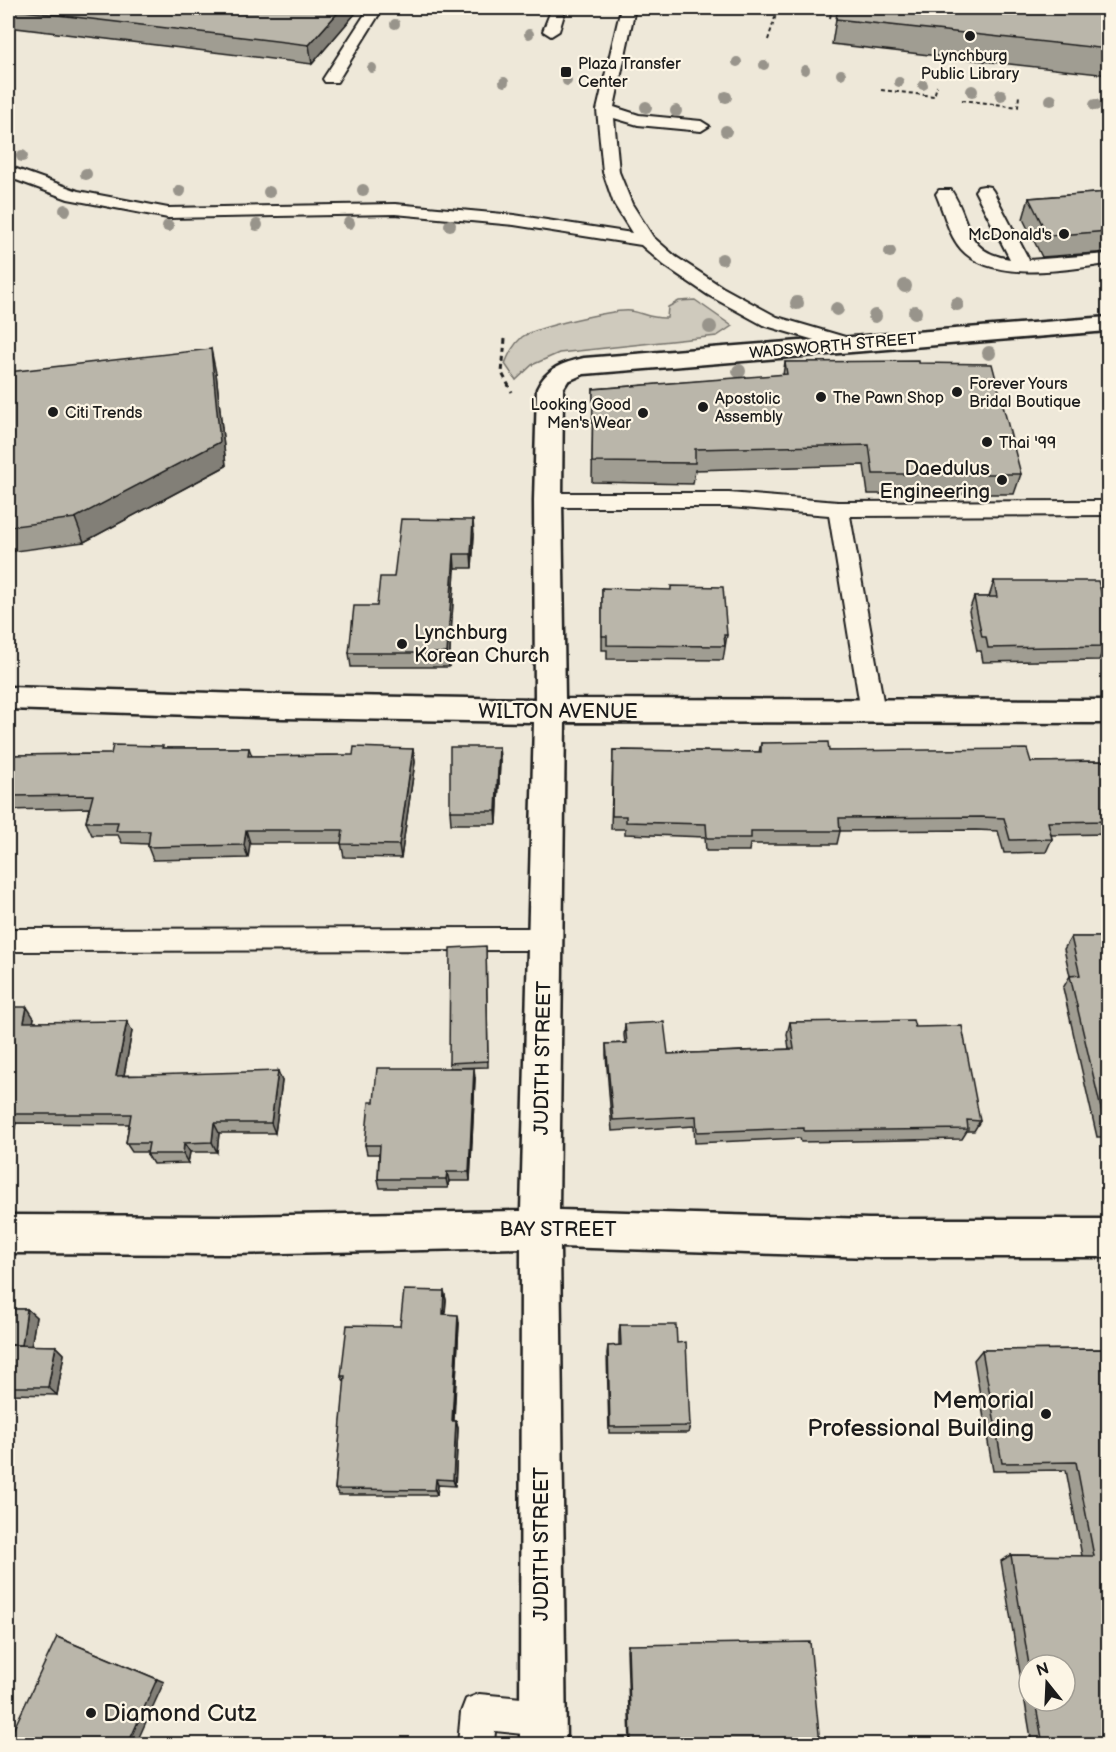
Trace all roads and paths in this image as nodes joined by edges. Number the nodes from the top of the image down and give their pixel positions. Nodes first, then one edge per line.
1 (376, 8) edge
2 (560, 8) edge
3 (628, 8) edge
4 (778, 8) edge
5 (832, 8) edge
6 (830, 18) dead end
7 (551, 31) dead end
8 (768, 40) dead end
9 (331, 79) dead end
10 (937, 86) dead end
11 (881, 90) dead end
12 (1019, 95) dead end
13 (962, 100) dead end
14 (605, 110) junction
15 (701, 126) dead end
16 (8, 171) edge
17 (984, 191) dead end
18 (945, 194) dead end
19 (646, 240) junction
20 (1108, 259) edge
21 (1023, 266) junction
22 (1108, 324) edge
23 (505, 339) dead end
24 (845, 344) junction
25 (560, 374) joint
26 (515, 396) dead end
27 (548, 500) junction
28 (1108, 508) edge
29 (838, 509) junction
30 (8, 698) edge
31 (549, 712) junction
32 (873, 712) junction
33 (1108, 712) edge
34 (544, 939) junction
35 (8, 940) edge
36 (540, 1228) junction
37 (8, 1234) edge
38 (1108, 1238) edge
39 (542, 1731) edge
40 (476, 1744) edge

1 - 9 lane
2 - 7 lane
3 - 14 lane
4 - 8 path
5 - 6 path
10 - 11 path
12 - 13 path
14 - 15 lane
14 - 19 lane
16 - 19 lane
17 - 21 lane
18 - 21 lane
19 - 24 lane
20 - 21 lane
22 - 24 street, WADSWORTH STREET
23 - 26 path
24 - 25 street, WADSWORTH STREET
25 - 27 street, JUDITH STREET
27 - 29 lane
27 - 31 street, JUDITH STREET
28 - 29 lane
29 - 32 lane
30 - 31 street, WILTON AVENUE
31 - 32 street, WILTON AVENUE
31 - 34 street, JUDITH STREET
32 - 33 street, WILTON AVENUE
34 - 35 lane
34 - 36 street, JUDITH STREET
36 - 37 street, BAY STREET
36 - 38 street, BAY STREET
36 - 39 street, JUDITH STREET
39 - 40 lane

